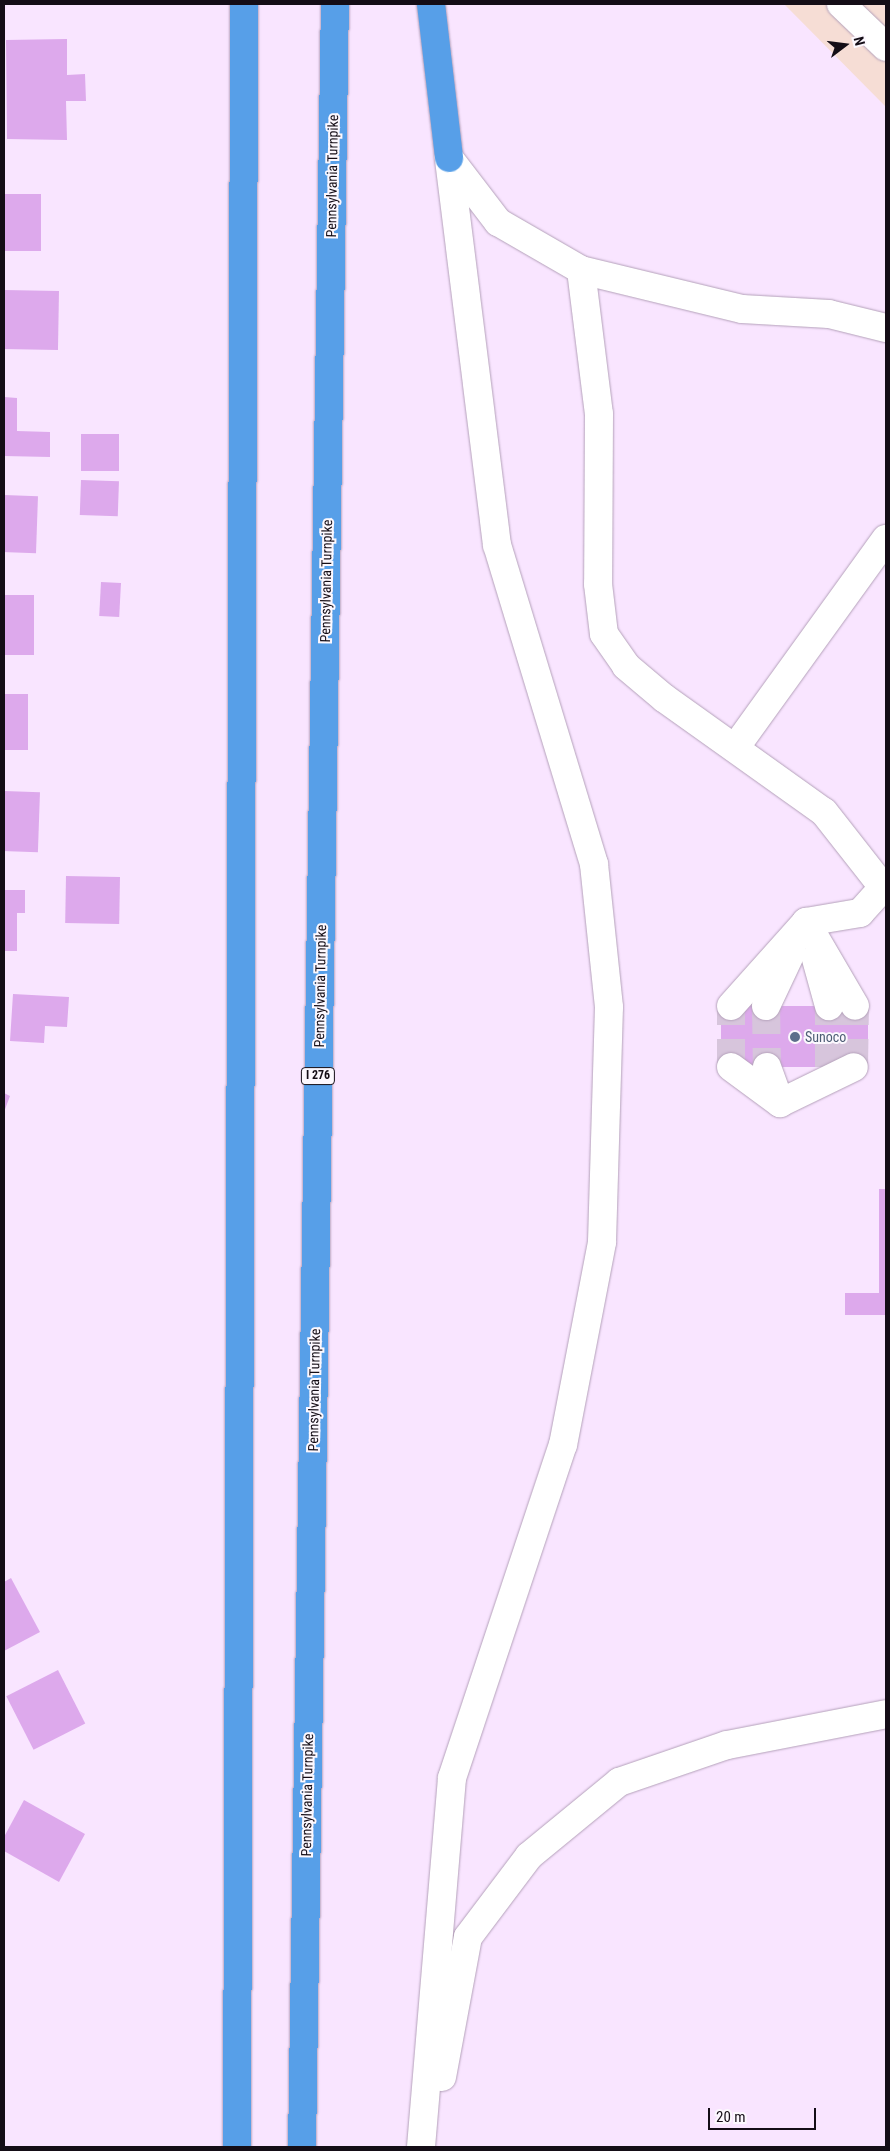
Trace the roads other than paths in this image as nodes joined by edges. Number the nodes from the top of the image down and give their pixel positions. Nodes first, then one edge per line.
1 (244, 4) edge
2 (335, 4) edge
3 (431, 4) edge
4 (841, 4) edge
5 (886, 47) edge
6 (449, 158) junction
7 (580, 270) junction
8 (886, 328) edge
9 (886, 539) edge
10 (735, 748) junction
11 (886, 887) edge
12 (806, 922) junction
13 (731, 1006) tunnel mouth
14 (766, 1006) tunnel mouth
15 (842, 1006) tunnel mouth
16 (731, 1067) dead end
17 (767, 1067) tunnel mouth
18 (842, 1067) dead end
19 (780, 1103) junction
20 (886, 1714) edge
21 (237, 2147) edge
22 (302, 2147) edge
23 (421, 2147) edge
24 (429, 2147) edge

1 - 21 highway
2 - 22 highway, Pennsylvania Turnpike / I 276
3 - 6 highway
4 - 5 lane
6 - 7 lane
6 - 23 lane
7 - 8 lane
7 - 10 lane
9 - 10 lane
10 - 11 lane
11 - 12 lane
12 - 13 lane
12 - 14 lane
12 - 15 lane
16 - 19 lane
17 - 19 lane
18 - 19 lane
20 - 24 lane

